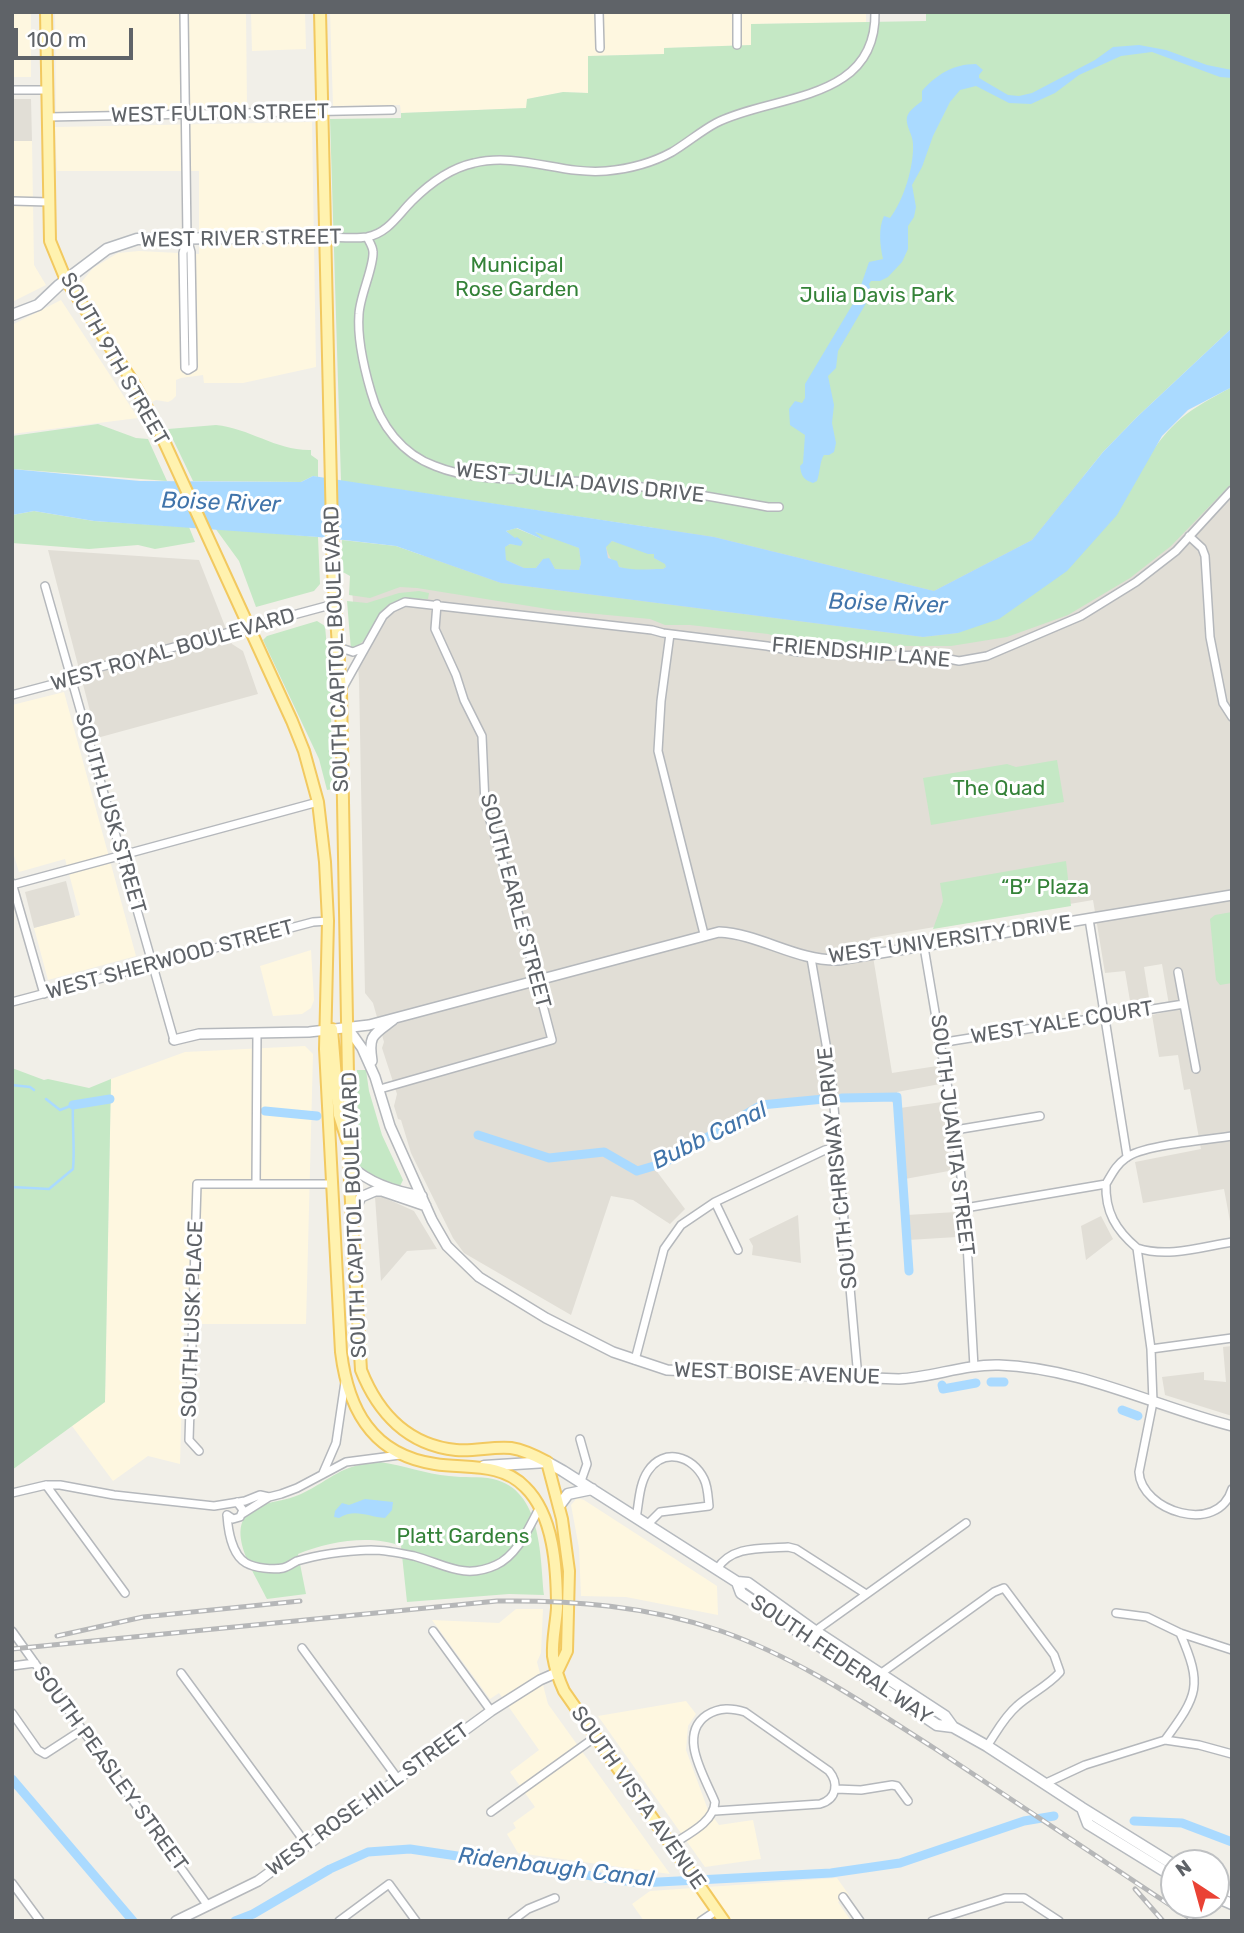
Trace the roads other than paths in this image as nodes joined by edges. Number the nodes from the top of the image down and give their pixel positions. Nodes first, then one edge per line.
1 (46, 12) edge
2 (184, 12) edge
3 (320, 12) edge
4 (599, 12) edge
5 (737, 12) edge
6 (876, 12) edge
7 (737, 46) dead end
8 (600, 48) dead end
9 (12, 90) edge
10 (47, 90) junction
11 (392, 110) dead end
12 (322, 112) junction
13 (186, 114) junction
14 (48, 117) junction
15 (12, 201) edge
16 (49, 202) junction
17 (325, 237) junction
18 (367, 237) junction
19 (187, 239) junction
20 (66, 280) junction
21 (12, 314) edge
22 (1232, 490) edge
23 (779, 506) dead end
24 (1189, 536) junction
25 (45, 586) dead end
26 (334, 604) junction
27 (437, 604) junction
28 (249, 627) junction
29 (670, 634) junction
30 (366, 646) junction
31 (337, 647) junction
32 (71, 677) junction
33 (341, 692) junction
34 (12, 695) edge
35 (1232, 717) edge
36 (318, 802) junction
37 (122, 855) junction
38 (12, 884) edge
39 (1232, 895) edge
40 (1089, 919) junction
41 (328, 921) junction
42 (704, 934) junction
43 (924, 947) junction
44 (811, 958) junction
45 (152, 965) junction
46 (1178, 972) dead end
47 (537, 979) junction
48 (44, 994) junction
49 (12, 1002) edge
50 (1184, 1004) junction
51 (397, 1017) junction
52 (1104, 1017) junction
53 (347, 1027) junction
54 (329, 1030) junction
55 (257, 1033) junction
56 (174, 1040) joint
57 (939, 1043) junction
58 (1196, 1069) dead end
59 (375, 1077) junction
60 (380, 1089) junction
61 (1040, 1116) dead end
62 (955, 1130) junction
63 (1232, 1136) edge
64 (837, 1147) junction
65 (351, 1153) junction
66 (1128, 1156) junction
67 (351, 1166) junction
68 (256, 1184) junction
69 (332, 1184) junction
70 (1106, 1184) junction
71 (422, 1196) junction
72 (715, 1202) junction
73 (426, 1206) junction
74 (965, 1208) junction
75 (352, 1216) junction
76 (1232, 1242) edge
77 (1137, 1248) junction
78 (738, 1250) dead end
79 (1232, 1338) edge
80 (1151, 1349) junction
81 (635, 1360) junction
82 (974, 1367) junction
83 (858, 1378) junction
84 (345, 1382) junction
85 (1153, 1402) junction
86 (1232, 1426) edge
87 (580, 1439) dead end
88 (199, 1451) dead end
89 (400, 1454) junction
90 (547, 1462) junction
91 (480, 1466) junction
92 (322, 1474) junction
93 (581, 1482) junction
94 (47, 1485) junction
95 (592, 1489) junction
96 (1232, 1489) edge
97 (12, 1493) edge
98 (270, 1497) junction
99 (234, 1502) junction
100 (214, 1506) junction
101 (540, 1506) junction
102 (559, 1506) junction
103 (226, 1514) junction
104 (241, 1515) junction
105 (636, 1518) junction
106 (966, 1523) dead end
107 (647, 1525) junction
108 (232, 1540) junction
109 (717, 1569) junction
110 (737, 1582) junction
111 (125, 1593) dead end
112 (866, 1594) junction
113 (1116, 1613) dead end
114 (433, 1631) dead end
115 (815, 1631) junction
116 (12, 1632) edge
117 (1180, 1633) junction
118 (302, 1648) dead end
119 (1232, 1650) edge
120 (35, 1663) junction
121 (12, 1666) edge
122 (181, 1673) dead end
123 (556, 1673) junction
124 (880, 1674) junction
125 (491, 1711) junction
126 (12, 1713) edge
127 (953, 1727) junction
128 (82, 1730) junction
129 (594, 1738) junction
130 (1165, 1740) junction
131 (987, 1746) junction
132 (1232, 1754) edge
133 (398, 1779) junction
134 (1044, 1784) junction
135 (836, 1789) junction
136 (908, 1801) dead end
137 (1082, 1808) junction
138 (715, 1811) junction
139 (491, 1812) dead end
140 (307, 1845) junction
141 (670, 1846) junction
142 (1160, 1855) edge
143 (1160, 1868) edge
144 (12, 1883) edge
145 (843, 1897) dead end
146 (555, 1898) dead end
147 (208, 1906) junction
148 (716, 1910) junction
149 (40, 1921) edge
150 (176, 1921) edge
151 (339, 1921) edge
152 (416, 1921) edge
153 (512, 1921) edge
154 (701, 1921) edge
155 (724, 1921) edge
156 (860, 1921) edge
157 (932, 1921) edge
158 (1059, 1921) edge

1 - 10 main road, SOUTH 9TH STREET
2 - 13 street
3 - 12 main road, SOUTH CAPITOL BOULEVARD
4 - 8 street
5 - 7 street
6 - 18 street
9 - 10 street
10 - 14 main road, SOUTH 9TH STREET
11 - 12 street, WEST FULTON STREET
12 - 13 street, WEST FULTON STREET
12 - 17 main road, SOUTH CAPITOL BOULEVARD
13 - 14 street, WEST FULTON STREET
13 - 19 street
14 - 16 main road, SOUTH 9TH STREET
15 - 16 street
16 - 20 main road, SOUTH 9TH STREET
17 - 18 street, WEST RIVER STREET
17 - 19 main road, WEST RIVER STREET
17 - 26 main road, SOUTH CAPITOL BOULEVARD
18 - 23 street, WEST JULIA DAVIS DRIVE
19 - 19 street
19 - 20 main road, WEST RIVER STREET
20 - 21 main road, WEST RIVER STREET
20 - 28 main road, SOUTH 9TH STREET
22 - 24 street, FRIENDSHIP LANE
24 - 29 street, FRIENDSHIP LANE
24 - 35 street
25 - 32 street, SOUTH LUSK STREET
26 - 28 street, WEST ROYAL BOULEVARD
26 - 31 main road, SOUTH CAPITOL BOULEVARD
27 - 29 street, FRIENDSHIP LANE
27 - 30 street, FRIENDSHIP LANE
27 - 47 street, SOUTH EARLE STREET
28 - 32 street, WEST ROYAL BOULEVARD
28 - 36 main road, SOUTH 9TH STREET
29 - 42 street
30 - 31 street
30 - 33 street
31 - 33 main road, SOUTH CAPITOL BOULEVARD
32 - 34 street, WEST ROYAL BOULEVARD
32 - 37 street, SOUTH LUSK STREET
33 - 53 main road, SOUTH CAPITOL BOULEVARD
36 - 37 street
36 - 41 main road, SOUTH CAPITOL BOULEVARD
37 - 38 street
37 - 45 street, SOUTH LUSK STREET
38 - 48 street
39 - 40 street, WEST UNIVERSITY DRIVE
40 - 43 street, WEST UNIVERSITY DRIVE
40 - 52 street
41 - 45 street, WEST SHERWOOD STREET
41 - 54 main road, SOUTH CAPITOL BOULEVARD
42 - 44 street, WEST UNIVERSITY DRIVE
42 - 47 street, WEST UNIVERSITY DRIVE
43 - 44 street, WEST UNIVERSITY DRIVE
43 - 57 street, SOUTH JUANITA STREET
44 - 64 street, SOUTH CHRISWAY DRIVE
45 - 48 street, WEST SHERWOOD STREET
45 - 56 street, SOUTH LUSK STREET
46 - 50 street, WEST YALE COURT
47 - 51 street, WEST UNIVERSITY DRIVE
47 - 60 street, SOUTH EARLE STREET
48 - 49 street, WEST SHERWOOD STREET
50 - 52 street, WEST YALE COURT
50 - 58 street, WEST YALE COURT
51 - 53 street, WEST UNIVERSITY DRIVE
51 - 59 street, WEST BOISE AVENUE
52 - 57 street, WEST YALE COURT
52 - 66 street
53 - 54 street, WEST UNIVERSITY DRIVE
53 - 59 street, WEST BOISE AVENUE
53 - 65 main road, SOUTH CAPITOL BOULEVARD
54 - 55 street, WEST UNIVERSITY DRIVE
54 - 65 main road
54 - 69 main road, SOUTH CAPITOL BOULEVARD
55 - 56 street, WEST UNIVERSITY DRIVE
55 - 68 street
57 - 62 street, SOUTH JUANITA STREET
59 - 60 street, WEST BOISE AVENUE
60 - 71 street, WEST BOISE AVENUE
61 - 62 street
62 - 74 street, SOUTH JUANITA STREET
63 - 66 street
64 - 72 street
64 - 83 street, SOUTH CHRISWAY DRIVE
65 - 67 main road, SOUTH CAPITOL BOULEVARD
66 - 70 street
67 - 71 street
67 - 75 main road, SOUTH CAPITOL BOULEVARD
68 - 69 street
68 - 88 street, SOUTH LUSK PLACE
69 - 84 main road, SOUTH CAPITOL BOULEVARD
70 - 74 street
70 - 77 street
71 - 73 street, WEST BOISE AVENUE
72 - 78 street
72 - 81 street
73 - 75 street
73 - 81 street, WEST BOISE AVENUE
74 - 82 street, SOUTH JUANITA STREET
75 - 90 main road, SOUTH CAPITOL BOULEVARD
76 - 77 street
77 - 80 street
79 - 80 street
80 - 85 street
81 - 83 street, WEST BOISE AVENUE
82 - 83 street, WEST BOISE AVENUE
82 - 85 street, WEST BOISE AVENUE
84 - 89 main road, SOUTH CAPITOL BOULEVARD
84 - 92 street
85 - 86 street, WEST BOISE AVENUE
85 - 96 street
87 - 93 street
89 - 91 main road, SOUTH CAPITOL BOULEVARD
89 - 92 street
90 - 91 main road, SOUTH CAPITOL BOULEVARD
90 - 93 main road, SOUTH FEDERAL WAY
90 - 102 main road
91 - 101 main road, SOUTH VISTA AVENUE
92 - 98 street
93 - 95 main road, SOUTH FEDERAL WAY
94 - 97 street
94 - 100 street
94 - 111 street
95 - 102 main road
95 - 105 main road, SOUTH FEDERAL WAY
98 - 99 street
98 - 104 street
99 - 100 street
99 - 103 street
99 - 104 street
100 - 103 street
101 - 108 street
101 - 123 main road, SOUTH VISTA AVENUE
102 - 123 main road
103 - 104 street
103 - 108 street
104 - 108 street
105 - 107 main road, SOUTH FEDERAL WAY
105 - 107 street
106 - 112 street
107 - 109 main road, SOUTH FEDERAL WAY
109 - 110 main road, SOUTH FEDERAL WAY
109 - 112 street
110 - 115 main road, SOUTH FEDERAL WAY
110 - 127 main road, SOUTH FEDERAL WAY
112 - 115 street
113 - 117 street
114 - 125 street
115 - 124 main road, SOUTH FEDERAL WAY
116 - 120 street, SOUTH PEASLEY STREET
117 - 119 street
117 - 130 street
118 - 133 street
120 - 121 street
120 - 128 street, SOUTH PEASLEY STREET
122 - 140 street
123 - 125 street, WEST ROSE HILL STREET
123 - 129 main road, SOUTH VISTA AVENUE
124 - 127 main road, SOUTH FEDERAL WAY
124 - 131 street
125 - 133 street, WEST ROSE HILL STREET
126 - 128 street
127 - 131 main road, SOUTH FEDERAL WAY
128 - 147 street, SOUTH PEASLEY STREET
129 - 139 street
129 - 141 main road, SOUTH VISTA AVENUE
130 - 132 street
130 - 134 street
131 - 134 main road, SOUTH FEDERAL WAY
133 - 140 street, WEST ROSE HILL STREET
134 - 137 main road, SOUTH FEDERAL WAY
135 - 136 street
135 - 138 street
135 - 138 street
137 - 142 main road, SOUTH FEDERAL WAY
137 - 143 main road, SOUTH FEDERAL WAY
138 - 141 street
140 - 147 street, WEST ROSE HILL STREET
141 - 148 main road, SOUTH VISTA AVENUE
144 - 149 street
145 - 156 street
146 - 153 street
147 - 150 street, WEST ROSE HILL STREET
148 - 154 street
148 - 155 main road, SOUTH VISTA AVENUE
151 - 152 street
157 - 158 street

